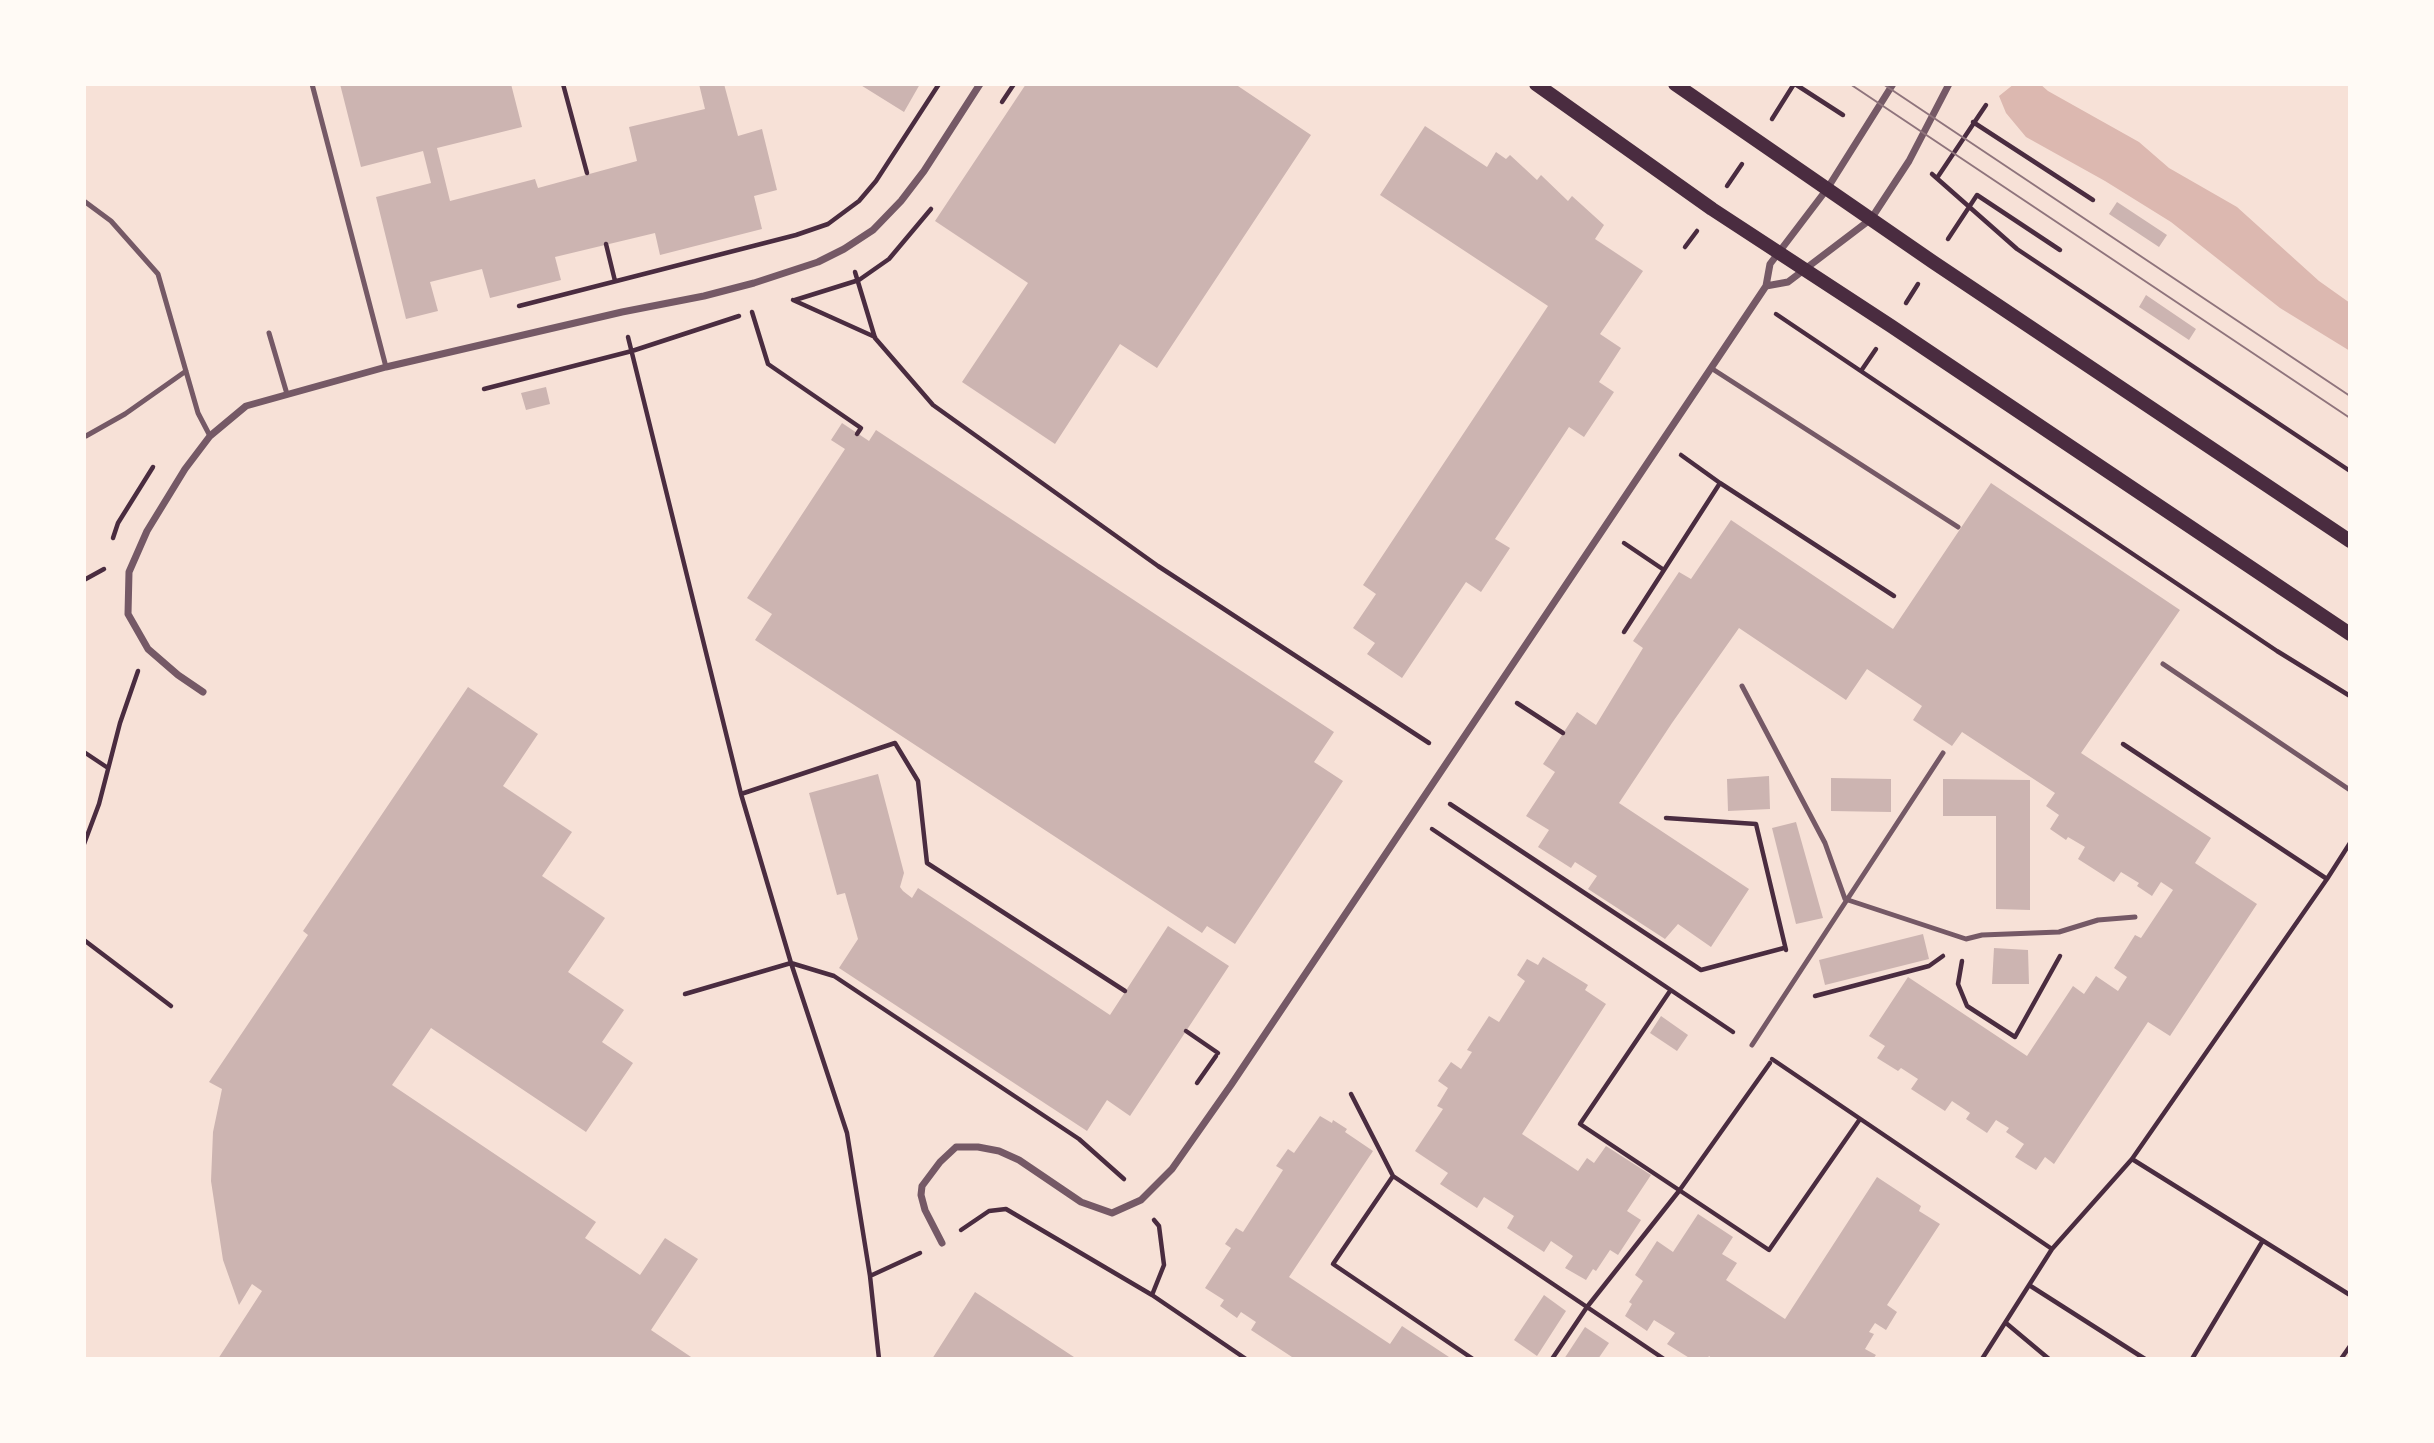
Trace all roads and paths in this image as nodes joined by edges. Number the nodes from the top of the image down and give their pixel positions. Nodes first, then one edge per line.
1 (312, 84) edge
2 (563, 84) edge
3 (939, 84) edge
4 (980, 84) edge
5 (1536, 84) edge
6 (1675, 84) edge
7 (1795, 84) edge
8 (1893, 84) edge
9 (1949, 84) edge
10 (1986, 104) dead end
11 (1973, 122) junction
12 (1864, 130) junction
13 (1909, 161) junction
14 (587, 173) dead end
15 (1937, 178) junction
16 (1827, 189) junction
17 (2092, 200) dead end
18 (84, 201) edge
19 (1968, 208) junction
20 (1871, 219) junction
21 (606, 244) dead end
22 (844, 249) junction
23 (2060, 250) dead end
24 (1778, 253) junction
25 (1933, 262) junction
26 (1803, 270) junction
27 (615, 281) junction
28 (1766, 286) junction
29 (793, 300) dead end
30 (1756, 301) junction
31 (507, 310) dead end
32 (622, 312) junction
33 (752, 313) dead end
34 (1891, 326) junction
35 (269, 333) dead end
36 (875, 338) junction
37 (386, 368) junction
38 (1711, 368) junction
39 (186, 371) junction
40 (1861, 371) junction
41 (287, 394) junction
42 (858, 434) dead end
43 (84, 435) edge
44 (210, 436) junction
45 (1678, 453) dead end
46 (2350, 471) edge
47 (1720, 483) junction
48 (1958, 527) dead end
49 (1620, 540) dead end
50 (2350, 541) edge
51 (104, 569) dead end
52 (1664, 570) junction
53 (84, 580) edge
54 (1894, 596) dead end
55 (1624, 632) dead end
56 (2350, 634) edge
57 (2163, 664) dead end
58 (140, 666) dead end
59 (1742, 686) dead end
60 (203, 692) dead end
61 (2350, 696) edge
62 (1514, 701) dead end
63 (1563, 733) dead end
64 (2123, 744) dead end
65 (84, 752) edge
66 (1424, 753) dead end
67 (1942, 753) dead end
68 (108, 768) junction
69 (2350, 790) edge
70 (741, 794) junction
71 (1449, 804) dead end
72 (1412, 816) junction
73 (1666, 818) dead end
74 (2350, 843) edge
75 (84, 844) edge
76 (2327, 880) junction
77 (1845, 899) junction
78 (2135, 917) dead end
79 (2077, 925) junction
80 (1966, 939) junction
81 (84, 940) edge
82 (1786, 948) junction
83 (791, 963) junction
84 (1793, 981) junction
85 (1670, 990) junction
86 (1125, 991) dead end
87 (685, 994) dead end
88 (172, 1006) dead end
89 (1777, 1007) junction
90 (1186, 1031) dead end
91 (1225, 1042) dead end
92 (1752, 1045) junction
93 (1218, 1053) junction
94 (1773, 1059) junction
95 (1196, 1084) dead end
96 (1351, 1094) dead end
97 (1860, 1119) junction
98 (2132, 1159) junction
99 (1134, 1172) dead end
100 (1393, 1176) junction
101 (1679, 1191) junction
102 (1141, 1200) junction
103 (2262, 1242) junction
104 (942, 1243) junction
105 (2052, 1249) junction
106 (870, 1276) junction
107 (2029, 1285) junction
108 (1152, 1295) junction
109 (2350, 1296) edge
110 (1587, 1307) junction
111 (2006, 1322) junction
112 (2350, 1346) edge
113 (879, 1359) edge
114 (1246, 1359) edge
115 (1473, 1359) edge
116 (1552, 1359) edge
117 (1664, 1359) edge
118 (1982, 1359) edge
119 (2049, 1359) edge
120 (2145, 1359) edge
121 (2192, 1359) edge
122 (2342, 1359) edge

1 - 37 lane
2 - 14 path
3 - 27 path
4 - 22 street
5 - 24 main road
6 - 16 main road
7 - 12 path
8 - 12 street
9 - 13 street
10 - 11 path
11 - 15 path
11 - 17 path
12 - 16 street
13 - 15 path
13 - 20 street
15 - 19 path
16 - 20 main road
16 - 24 street
18 - 39 lane
19 - 23 path
19 - 25 path
19 - 46 path
20 - 25 main road
20 - 26 street
21 - 27 path
22 - 32 street
22 - 36 path
24 - 26 main road
24 - 28 street
25 - 34 path
25 - 50 main road
26 - 28 street
26 - 34 main road
27 - 31 path
27 - 32 path
28 - 30 street
29 - 36 path
30 - 38 street
30 - 40 path
32 - 37 street
32 - 70 path
33 - 42 path
34 - 40 path
34 - 56 main road
35 - 41 lane
36 - 66 path
37 - 41 street
38 - 48 lane
38 - 72 street
39 - 43 lane
39 - 44 lane
40 - 61 path
41 - 44 street
44 - 60 street
45 - 47 path
47 - 52 path
47 - 54 path
49 - 52 path
51 - 53 path
52 - 55 path
57 - 69 lane
58 - 68 path
59 - 77 lane
62 - 63 path
64 - 76 path
65 - 68 path
67 - 77 lane
68 - 75 path
70 - 83 path
70 - 86 path
71 - 82 path
72 - 85 path
72 - 102 street
73 - 82 path
74 - 76 path
76 - 98 path
77 - 80 lane
77 - 84 lane
78 - 79 lane
79 - 80 lane
79 - 80 path
80 - 89 path
81 - 88 path
82 - 84 path
83 - 87 path
83 - 99 path
83 - 106 path
84 - 89 lane
85 - 92 path
85 - 101 path
89 - 92 lane
90 - 93 path
91 - 93 path
92 - 94 path
93 - 95 path
94 - 97 path
94 - 101 path
96 - 100 path
97 - 101 path
97 - 105 path
98 - 103 path
98 - 105 path
100 - 110 path
100 - 115 path
101 - 110 path
102 - 104 street
102 - 108 path
103 - 109 path
103 - 121 path
104 - 106 path
104 - 108 path
105 - 107 path
106 - 113 path
107 - 111 path
107 - 120 path
108 - 114 path
110 - 116 path
110 - 117 path
111 - 118 path
111 - 119 path
112 - 122 path

